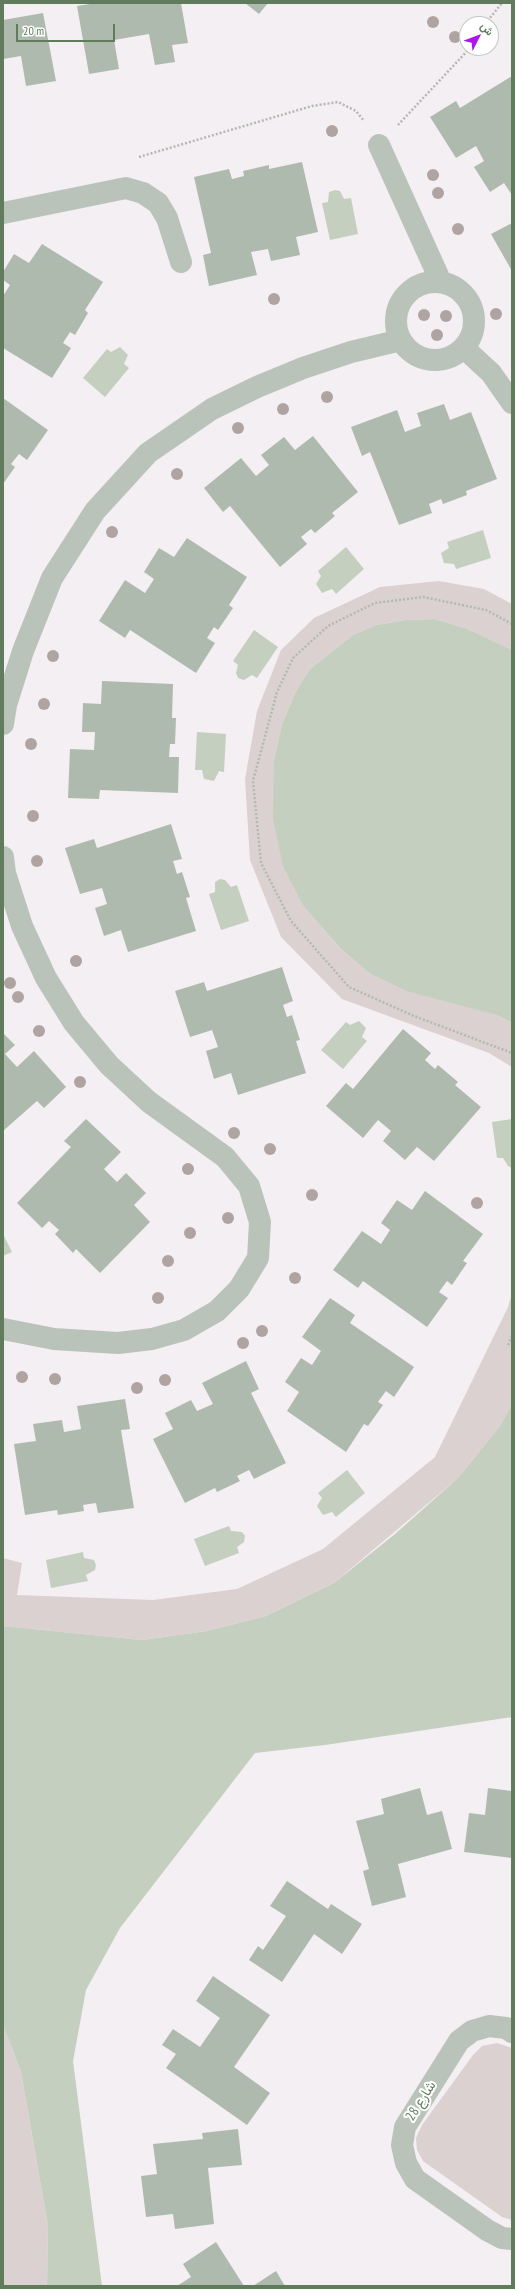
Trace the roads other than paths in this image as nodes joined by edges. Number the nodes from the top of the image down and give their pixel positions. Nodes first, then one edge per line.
1 (379, 145) road end
2 (3, 213) edge
3 (181, 262) dead end
4 (441, 282) junction
5 (401, 340) junction
6 (464, 348) junction
7 (512, 403) edge
8 (13, 653) edge
9 (3, 724) edge
10 (3, 857) edge
11 (3, 1329) edge
12 (512, 2032) edge
13 (512, 2239) edge

1 - 4 street
2 - 3 street
4 - 5 street
4 - 6 street
5 - 6 street
5 - 8 street
6 - 7 street
8 - 9 street
10 - 11 street
12 - 13 street, شارع 28

